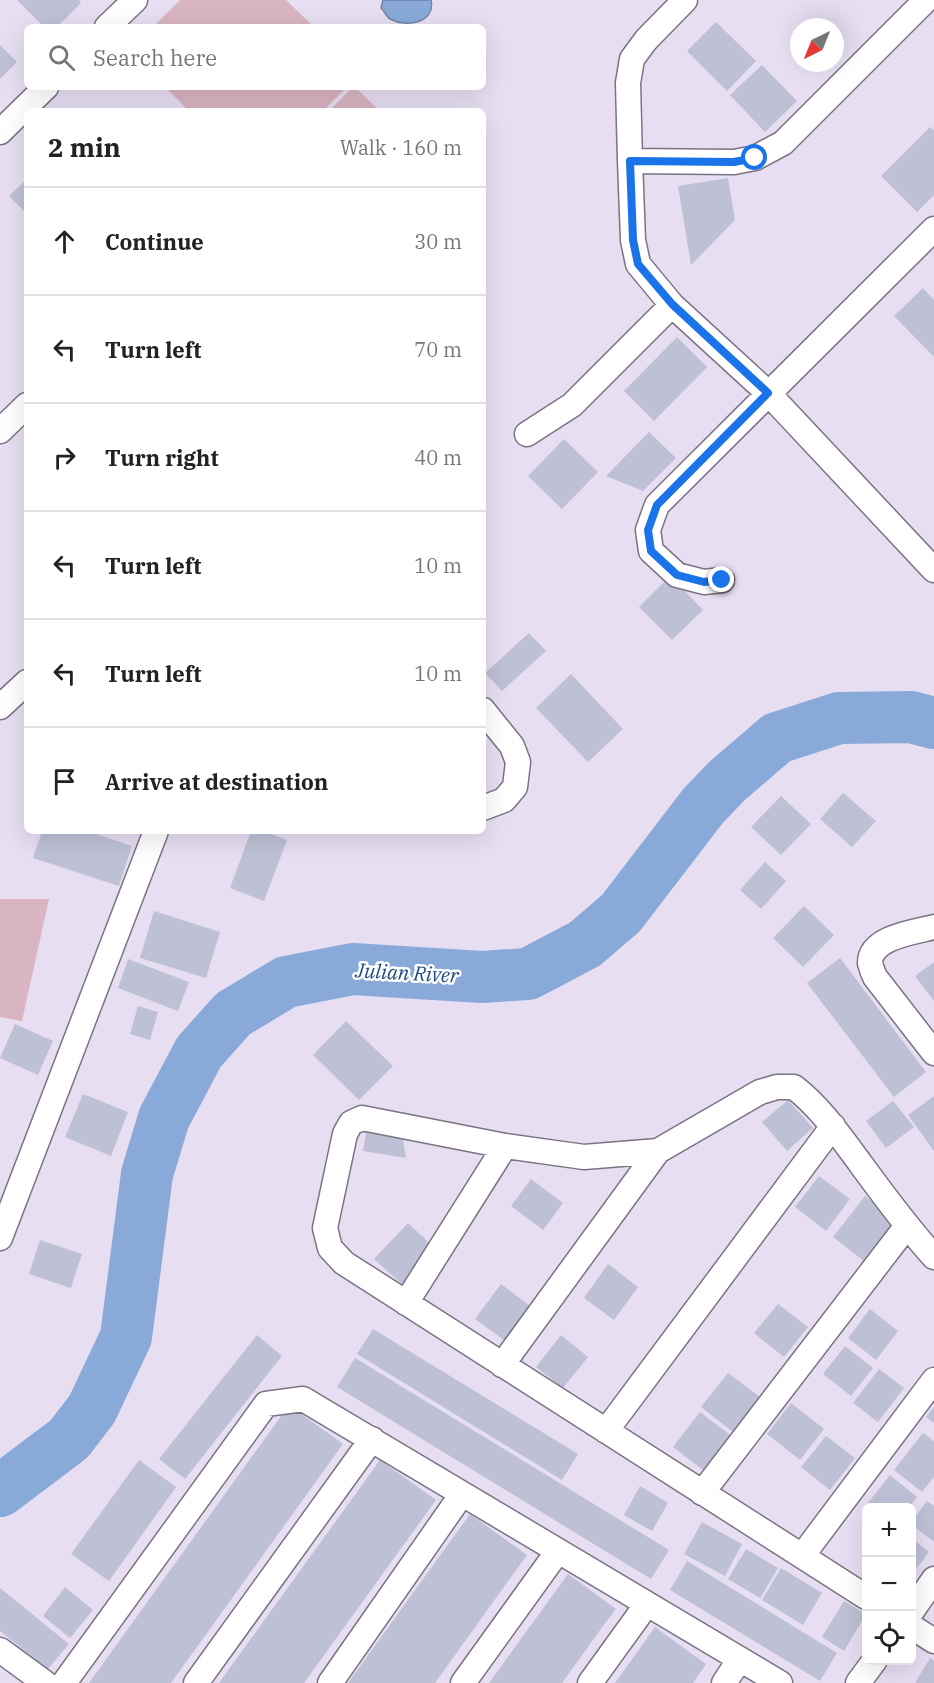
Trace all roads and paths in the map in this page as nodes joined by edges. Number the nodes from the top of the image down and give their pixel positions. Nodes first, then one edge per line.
1 (135, 0) edge
2 (685, 0) edge
3 (926, 0) edge
4 (110, 24) edge
5 (43, 90) edge
6 (25, 108) edge
7 (24, 109) edge
8 (0, 132) edge
9 (630, 161) junction
10 (934, 229) edge
11 (672, 304) junction
12 (768, 393) junction
13 (24, 408) edge
14 (0, 431) edge
15 (527, 434) dead end
16 (934, 570) edge
17 (722, 580) dead end
18 (24, 685) edge
19 (0, 707) edge
20 (486, 714) edge
21 (486, 807) edge
22 (155, 834) edge
23 (934, 927) edge
24 (934, 1053) edge
25 (833, 1126) junction
26 (505, 1146) junction
27 (658, 1151) junction
28 (906, 1227) junction
29 (0, 1238) edge
30 (934, 1257) edge
31 (405, 1303) junction
32 (502, 1365) junction
33 (934, 1380) edge
34 (606, 1431) junction
35 (372, 1439) junction
36 (702, 1493) junction
37 (462, 1494) junction
38 (558, 1551) junction
39 (802, 1556) junction
40 (934, 1579) edge
41 (862, 1594) edge
42 (647, 1604) junction
43 (916, 1605) edge
44 (916, 1630) edge
45 (934, 1641) edge
46 (0, 1650) edge
47 (740, 1659) junction
48 (871, 1665) edge
49 (45, 1683) edge
50 (64, 1683) edge
51 (196, 1683) edge
52 (330, 1683) edge
53 (464, 1683) edge
54 (590, 1683) edge
55 (724, 1683) edge
56 (780, 1683) edge
57 (858, 1683) edge

1 - 4 street
2 - 9 street
3 - 9 street
5 - 6 street
7 - 8 street
9 - 11 street
10 - 12 street
11 - 12 street
11 - 15 street
12 - 16 street
12 - 17 street
13 - 14 street
18 - 19 street
20 - 21 street
22 - 29 street
23 - 24 street
25 - 27 street
25 - 28 street
25 - 34 street
26 - 27 street
26 - 31 street
26 - 31 street
27 - 32 street
28 - 30 street
28 - 36 street
31 - 32 street
32 - 34 street
33 - 39 street
34 - 36 street
35 - 37 street
35 - 50 street
35 - 51 street
36 - 39 street
37 - 38 street
37 - 52 street
38 - 42 street
38 - 53 street
39 - 41 street
40 - 43 street
42 - 47 street
42 - 54 street
44 - 45 street
46 - 49 street
47 - 55 street
47 - 56 street
48 - 57 street

